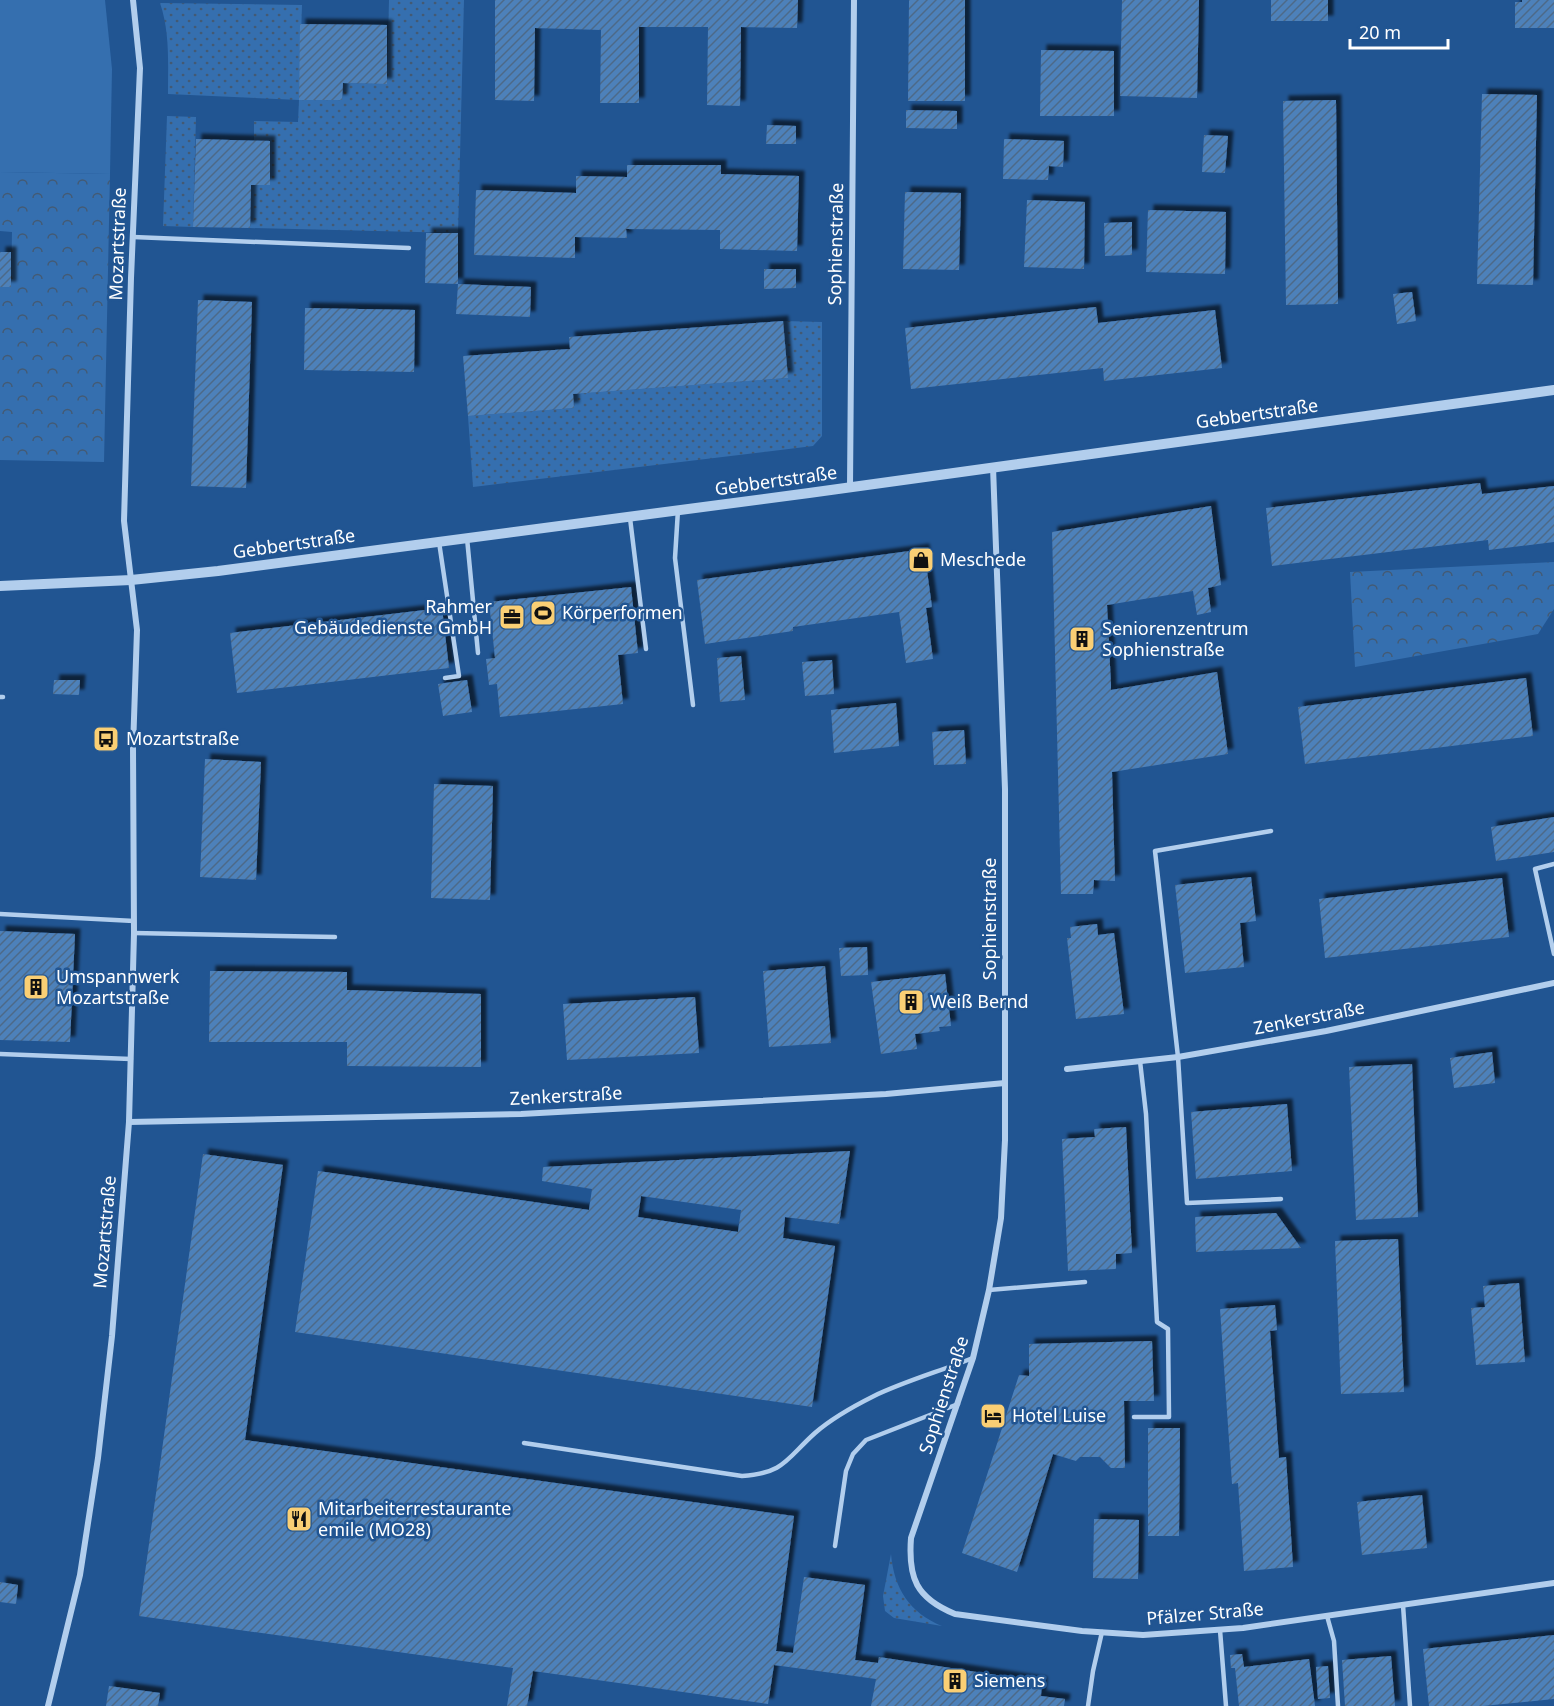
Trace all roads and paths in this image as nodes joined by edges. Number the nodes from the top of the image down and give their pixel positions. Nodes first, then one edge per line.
1 (133, 0) edge
2 (854, 0) edge
3 (132, 237) junction
4 (410, 248) dead end
5 (1554, 390) edge
6 (993, 467) junction
7 (849, 487) junction
8 (678, 510) junction
9 (630, 517) junction
10 (467, 538) junction
11 (439, 542) junction
12 (131, 580) junction
13 (0, 585) edge
14 (646, 649) dead end
15 (478, 652) dead end
16 (445, 678) dead end
17 (693, 705) dead end
18 (1271, 831) dead end
19 (1554, 864) edge
20 (0, 914) edge
21 (134, 921) junction
22 (134, 933) junction
23 (335, 937) dead end
24 (1554, 954) edge
25 (1554, 983) edge
26 (0, 1054) edge
27 (1178, 1057) junction
28 (131, 1059) junction
29 (1140, 1061) junction
30 (1067, 1069) dead end
31 (1005, 1083) junction
32 (129, 1122) junction
33 (1281, 1198) dead end
34 (1085, 1282) dead end
35 (989, 1290) junction
36 (973, 1358) junction
37 (958, 1404) junction
38 (1134, 1417) dead end
39 (524, 1443) dead end
40 (911, 1538) joint
41 (835, 1546) dead end
42 (1554, 1583) edge
43 (1403, 1605) junction
44 (1327, 1616) junction
45 (1220, 1630) junction
46 (1102, 1632) junction
47 (48, 1706) edge
48 (1088, 1706) edge
49 (1226, 1706) edge
50 (1338, 1706) edge
51 (1410, 1706) edge

1 - 3 street, Mozartstraße
2 - 7 street, Sophienstraße
3 - 4 lane
3 - 12 street, Mozartstraße
5 - 6 street, Gebbertstraße
6 - 7 street, Gebbertstraße
6 - 31 street, Sophienstraße
7 - 8 street, Gebbertstraße
8 - 9 street, Gebbertstraße
8 - 17 lane
9 - 10 street, Gebbertstraße
9 - 14 lane
10 - 11 street, Gebbertstraße
10 - 15 lane
11 - 12 street, Gebbertstraße
11 - 16 lane
12 - 13 street, Gebbertstraße
12 - 21 street, Mozartstraße
18 - 27 lane
19 - 24 lane
20 - 21 lane
21 - 22 street, Mozartstraße
22 - 23 lane
22 - 28 street, Mozartstraße
25 - 27 street, Zenkerstraße
26 - 28 lane
27 - 29 street, Zenkerstraße
27 - 33 lane
28 - 32 street, Mozartstraße
29 - 30 street, Zenkerstraße
29 - 38 lane
31 - 32 street, Zenkerstraße
31 - 35 street, Sophienstraße
32 - 47 street, Mozartstraße
34 - 35 lane
35 - 36 street, Sophienstraße
36 - 37 street, Sophienstraße
36 - 39 lane
37 - 40 street, Sophienstraße
37 - 41 lane
40 - 46 street, Pfälzer Straße
42 - 43 street, Pfälzer Straße
43 - 44 street, Pfälzer Straße
43 - 51 lane
44 - 45 street, Pfälzer Straße
44 - 50 lane
45 - 46 street, Pfälzer Straße
45 - 49 lane
46 - 48 lane

